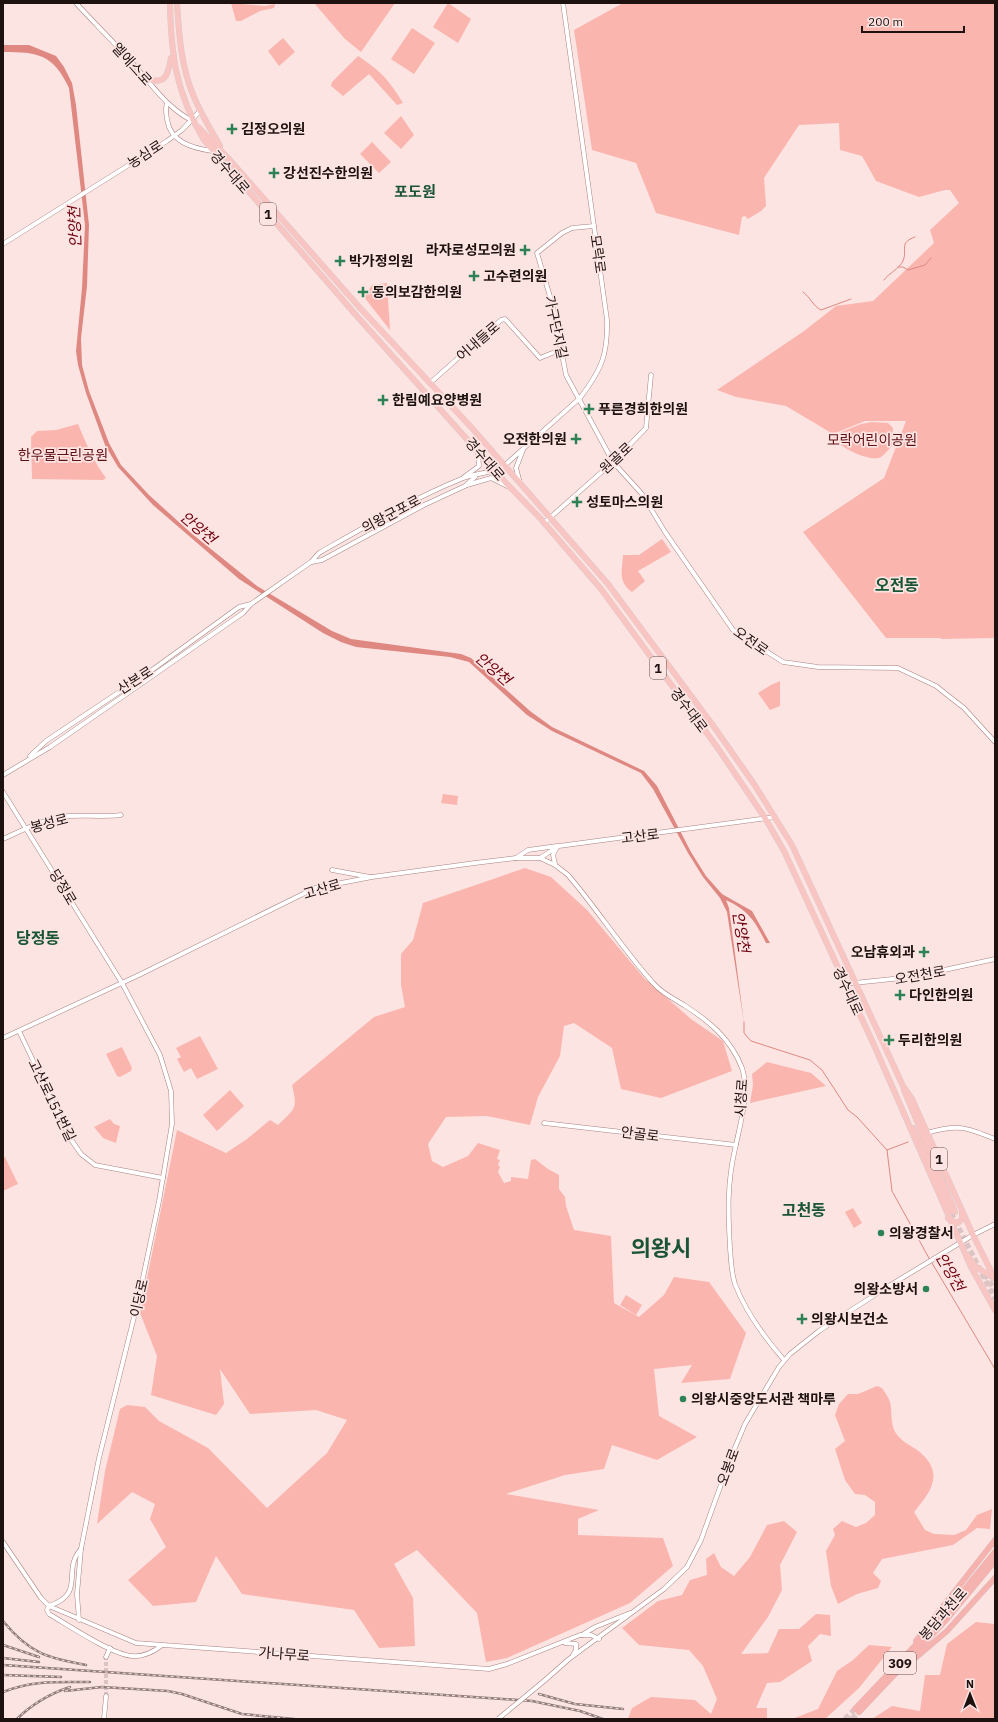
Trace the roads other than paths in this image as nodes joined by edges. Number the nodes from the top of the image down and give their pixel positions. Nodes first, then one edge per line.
1 (76, 3) edge
2 (169, 3) edge
3 (178, 3) edge
4 (562, 3) edge
5 (172, 50) junction
6 (145, 78) junction
7 (167, 103) junction
8 (200, 111) junction
9 (192, 121) junction
10 (174, 136) junction
11 (212, 151) junction
12 (224, 154) junction
13 (594, 226) junction
14 (3, 244) edge
15 (562, 349) junction
16 (651, 375) dead end
17 (430, 383) junction
18 (580, 398) junction
19 (524, 448) junction
20 (477, 450) junction
21 (613, 462) junction
22 (504, 466) junction
23 (495, 471) junction
24 (476, 476) junction
25 (462, 478) junction
26 (520, 484) junction
27 (465, 486) junction
28 (512, 490) junction
29 (550, 518) junction
30 (544, 523) junction
31 (311, 562) junction
32 (253, 603) junction
33 (995, 742) edge
34 (23, 762) junction
35 (3, 775) edge
36 (3, 792) edge
37 (120, 815) dead end
38 (775, 817) junction
39 (765, 818) junction
40 (26, 829) junction
41 (3, 839) edge
42 (559, 846) junction
43 (516, 858) junction
44 (540, 858) junction
45 (556, 865) junction
46 (332, 870) dead end
47 (372, 877) junction
48 (995, 959) edge
49 (122, 983) junction
50 (855, 983) junction
51 (844, 984) junction
52 (19, 1031) junction
53 (3, 1038) edge
54 (902, 1086) junction
55 (544, 1123) dead end
56 (927, 1133) junction
57 (995, 1138) edge
58 (736, 1145) junction
59 (163, 1178) junction
60 (962, 1213) junction
61 (952, 1214) junction
62 (995, 1224) edge
63 (973, 1235) junction
64 (960, 1244) junction
65 (967, 1260) junction
66 (995, 1279) edge
67 (995, 1310) edge
68 (784, 1360) junction
69 (995, 1540) edge
70 (3, 1542) edge
71 (81, 1549) junction
72 (995, 1552) edge
73 (995, 1561) edge
74 (995, 1578) edge
75 (49, 1606) junction
76 (636, 1610) junction
77 (944, 1618) junction
78 (79, 1620) junction
79 (580, 1636) junction
80 (599, 1639) junction
81 (560, 1643) junction
82 (161, 1646) junction
83 (110, 1648) junction
84 (106, 1658) tunnel mouth
85 (569, 1659) junction
86 (893, 1674) junction
87 (106, 1696) tunnel mouth
88 (857, 1711) tunnel mouth
89 (104, 1719) edge
90 (498, 1719) edge

1 - 6 street, 엘에스로
2 - 5 main road, 경수대로 / 1
3 - 8 main road, 경수대로 / 1
4 - 13 street, 모락로
5 - 6 main road
5 - 9 main road, 경수대로 / 1
6 - 7 street, 엘에스로
7 - 9 street, 엘에스로
7 - 10 street
8 - 9 street, 농심로
8 - 12 main road, 경수대로 / 1
9 - 10 street, 농심로
9 - 11 main road, 경수대로 / 1
9 - 12 main road, 경수대로
10 - 11 street
10 - 14 street, 농심로
11 - 20 main road, 경수대로 / 1
12 - 17 main road, 경수대로 / 1
13 - 15 street, 가구단지길
13 - 18 street, 모락로
15 - 17 street, 어내들로
15 - 18 street, 가구단지길
16 - 21 street, 원골로
17 - 22 main road, 경수대로 / 1
18 - 19 street, 모락로
18 - 21 street, 오전로
19 - 22 street, 모락로
19 - 26 street
20 - 23 main road, 경수대로 / 1
20 - 25 street
21 - 29 street, 원골로
21 - 33 street, 오전로
22 - 23 street, 모락로
22 - 26 main road, 경수대로 / 1
23 - 24 street, 의왕군포로
23 - 28 main road, 경수대로 / 1
24 - 25 street, 의왕군포로
24 - 27 street, 의왕군포로
25 - 31 street, 의왕군포로
26 - 29 main road, 경수대로 / 1
27 - 28 street
27 - 31 street, 의왕군포로
28 - 30 main road, 경수대로 / 1
29 - 30 street, 원골로
29 - 38 main road, 경수대로 / 1
30 - 39 main road, 경수대로 / 1
31 - 32 street, 의왕군포로
32 - 34 street, 산본로
32 - 34 street, 산본로
34 - 35 street, 산본로
36 - 40 street, 당정로
37 - 40 street, 봉성로
38 - 39 street
38 - 50 main road, 경수대로 / 1
39 - 42 street, 고산로
39 - 51 main road, 경수대로 / 1
40 - 41 street, 봉성로
40 - 49 street, 당정로
42 - 43 street
42 - 44 street, 고산로
42 - 45 street
43 - 44 street, 고산로
43 - 47 street, 고산로
44 - 45 street, 시청로
45 - 58 street, 시청로
46 - 47 street
47 - 49 street, 고산로
48 - 50 street, 오전천로
49 - 52 street, 고산로
49 - 59 street, 이당로
50 - 51 street, 오전천로
50 - 54 main road, 경수대로 / 1
51 - 61 main road, 경수대로 / 1
52 - 53 street, 고산로
52 - 59 street, 고산로151번길
54 - 56 main road, 경수대로 / 1
54 - 61 main road, 1
55 - 58 street, 안골로
56 - 57 street
56 - 60 main road, 경수대로 / 1
58 - 68 street, 시청로
59 - 71 street, 이당로
60 - 61 main road
60 - 63 main road, 경수대로 / 1
61 - 64 main road, 경수대로 / 1
62 - 63 street
63 - 64 street
63 - 66 main road, 경수대로 / 1
64 - 65 main road, 경수대로 / 1
64 - 68 street, 오봉로
65 - 66 main road
65 - 67 main road, 경수대로 / 1
68 - 76 street, 오봉로
69 - 86 highway
70 - 75 street, 가나무로
71 - 75 street
71 - 78 street, 이당로
72 - 77 highway, 봉담과천로 / 309
73 - 77 highway, 봉담과천로 / 309
74 - 86 highway
75 - 78 street, 가나무로
75 - 83 street
76 - 79 street
76 - 80 street, 오봉로
77 - 86 highway, 봉담과천로 / 309
78 - 82 street, 가나무로
79 - 80 street, 가나무로
79 - 81 street, 가나무로
80 - 85 street, 오봉로
81 - 82 street, 가나무로
81 - 85 street
82 - 83 street
83 - 84 street
85 - 90 street, 오봉로, bridge
86 - 88 highway, 봉담과천로 / 309
87 - 89 street

